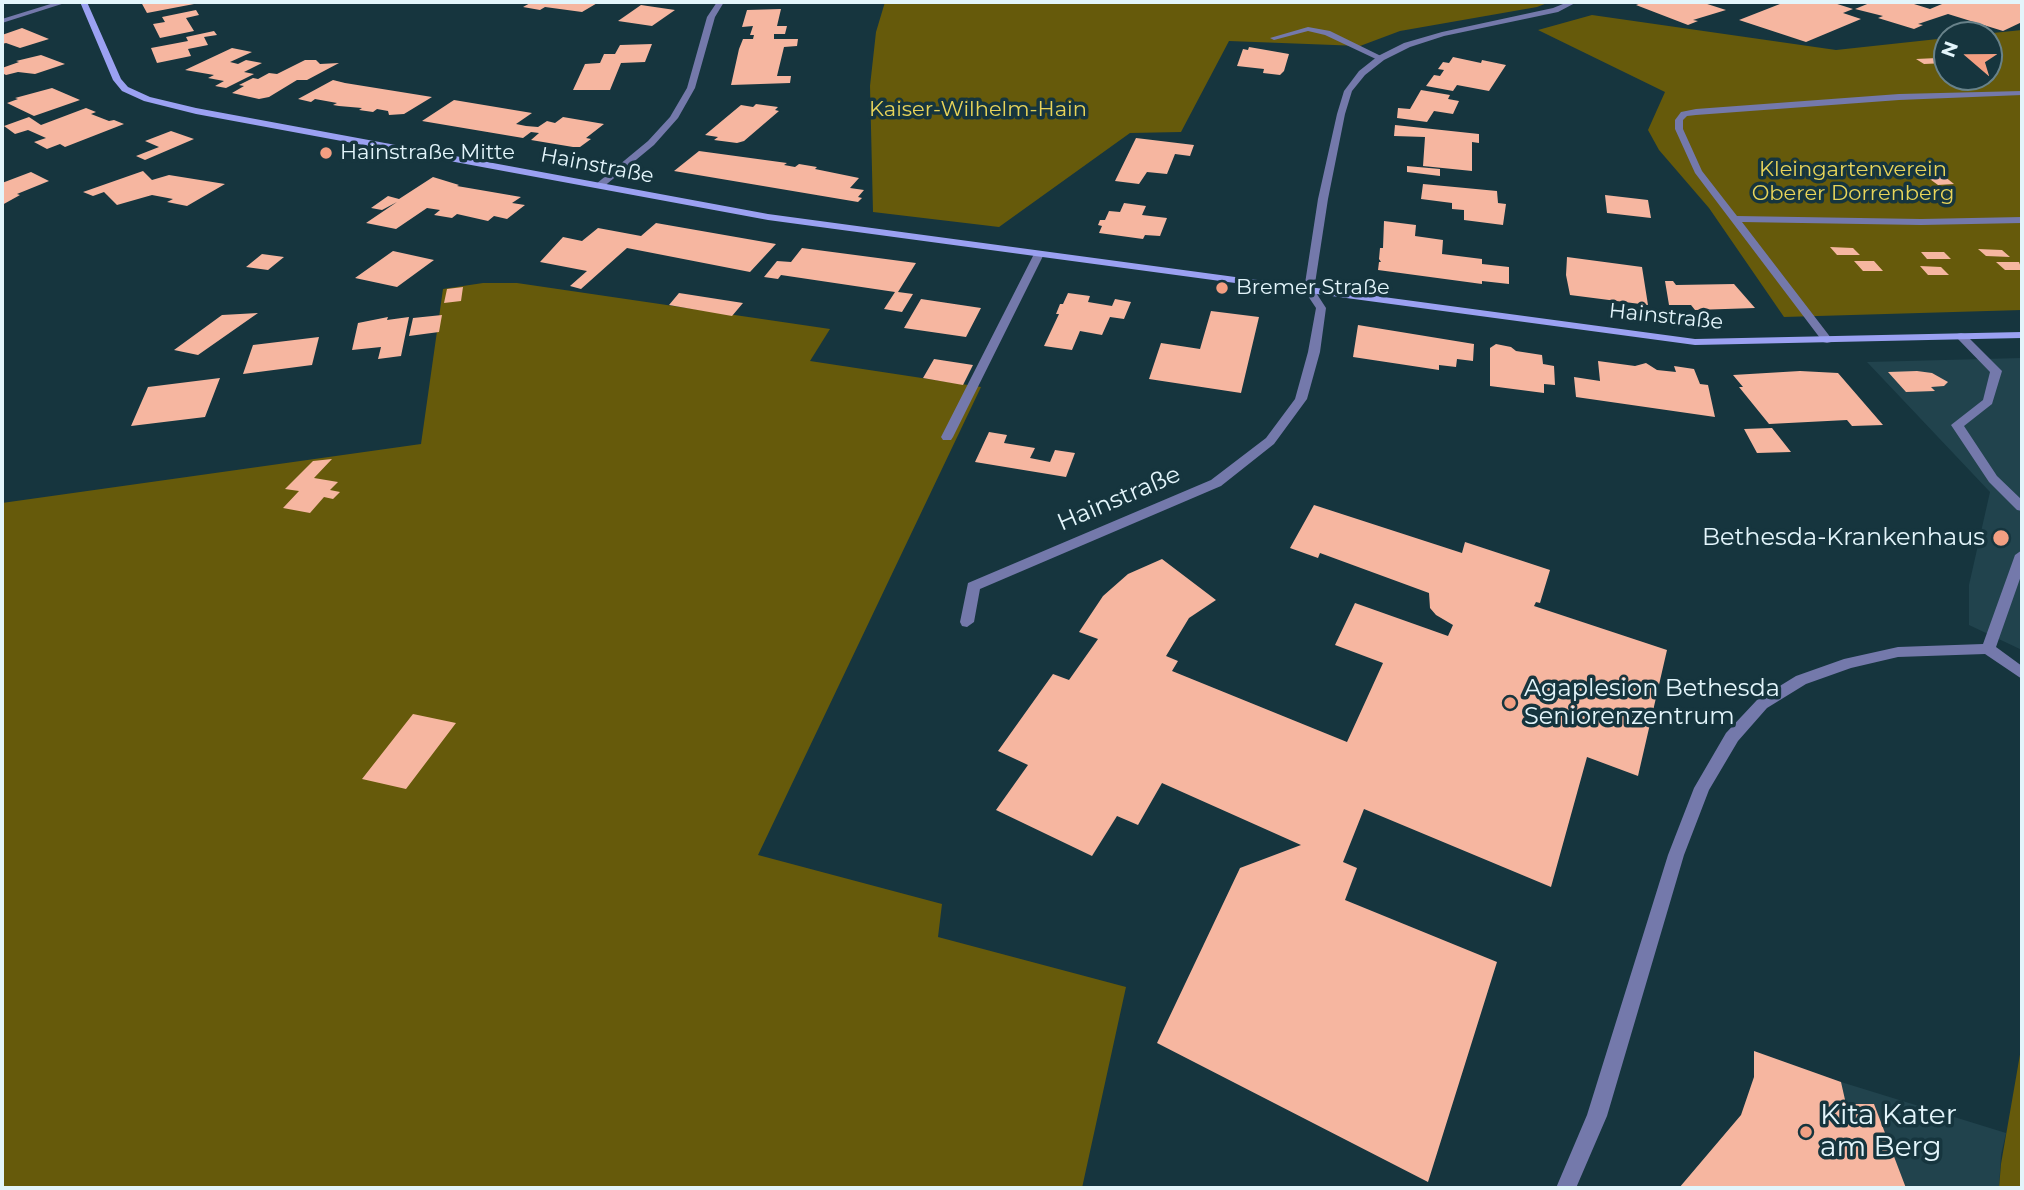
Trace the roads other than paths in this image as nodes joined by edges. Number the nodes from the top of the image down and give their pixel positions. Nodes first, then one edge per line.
1 (64, 2) edge
2 (83, 2) edge
3 (720, 2) edge
4 (1573, 2) edge
5 (2, 21) edge
6 (1274, 38) dead end
7 (1381, 58) junction
8 (2022, 93) edge
9 (599, 186) junction
10 (1736, 219) junction
11 (2022, 220) edge
12 (1039, 254) junction
13 (1309, 290) junction
14 (2022, 335) edge
15 (1961, 336) junction
16 (1827, 340) junction
17 (947, 438) dead end
18 (2022, 507) edge
19 (2022, 555) edge
20 (967, 622) dead end
21 (1988, 649) junction
22 (2022, 673) edge
23 (1566, 1188) edge

1 - 5 street
2 - 9 street, Hainstraße
3 - 9 street
4 - 7 street
6 - 7 street
7 - 13 street
8 - 10 street
9 - 12 street, Hainstraße
10 - 11 street
10 - 16 street
12 - 13 street, Hainstraße
12 - 17 street
13 - 16 street, Hainstraße
13 - 20 street, Hainstraße
14 - 15 street, Hainstraße
15 - 16 street, Hainstraße
15 - 18 street
19 - 21 street
21 - 22 street
21 - 23 street

